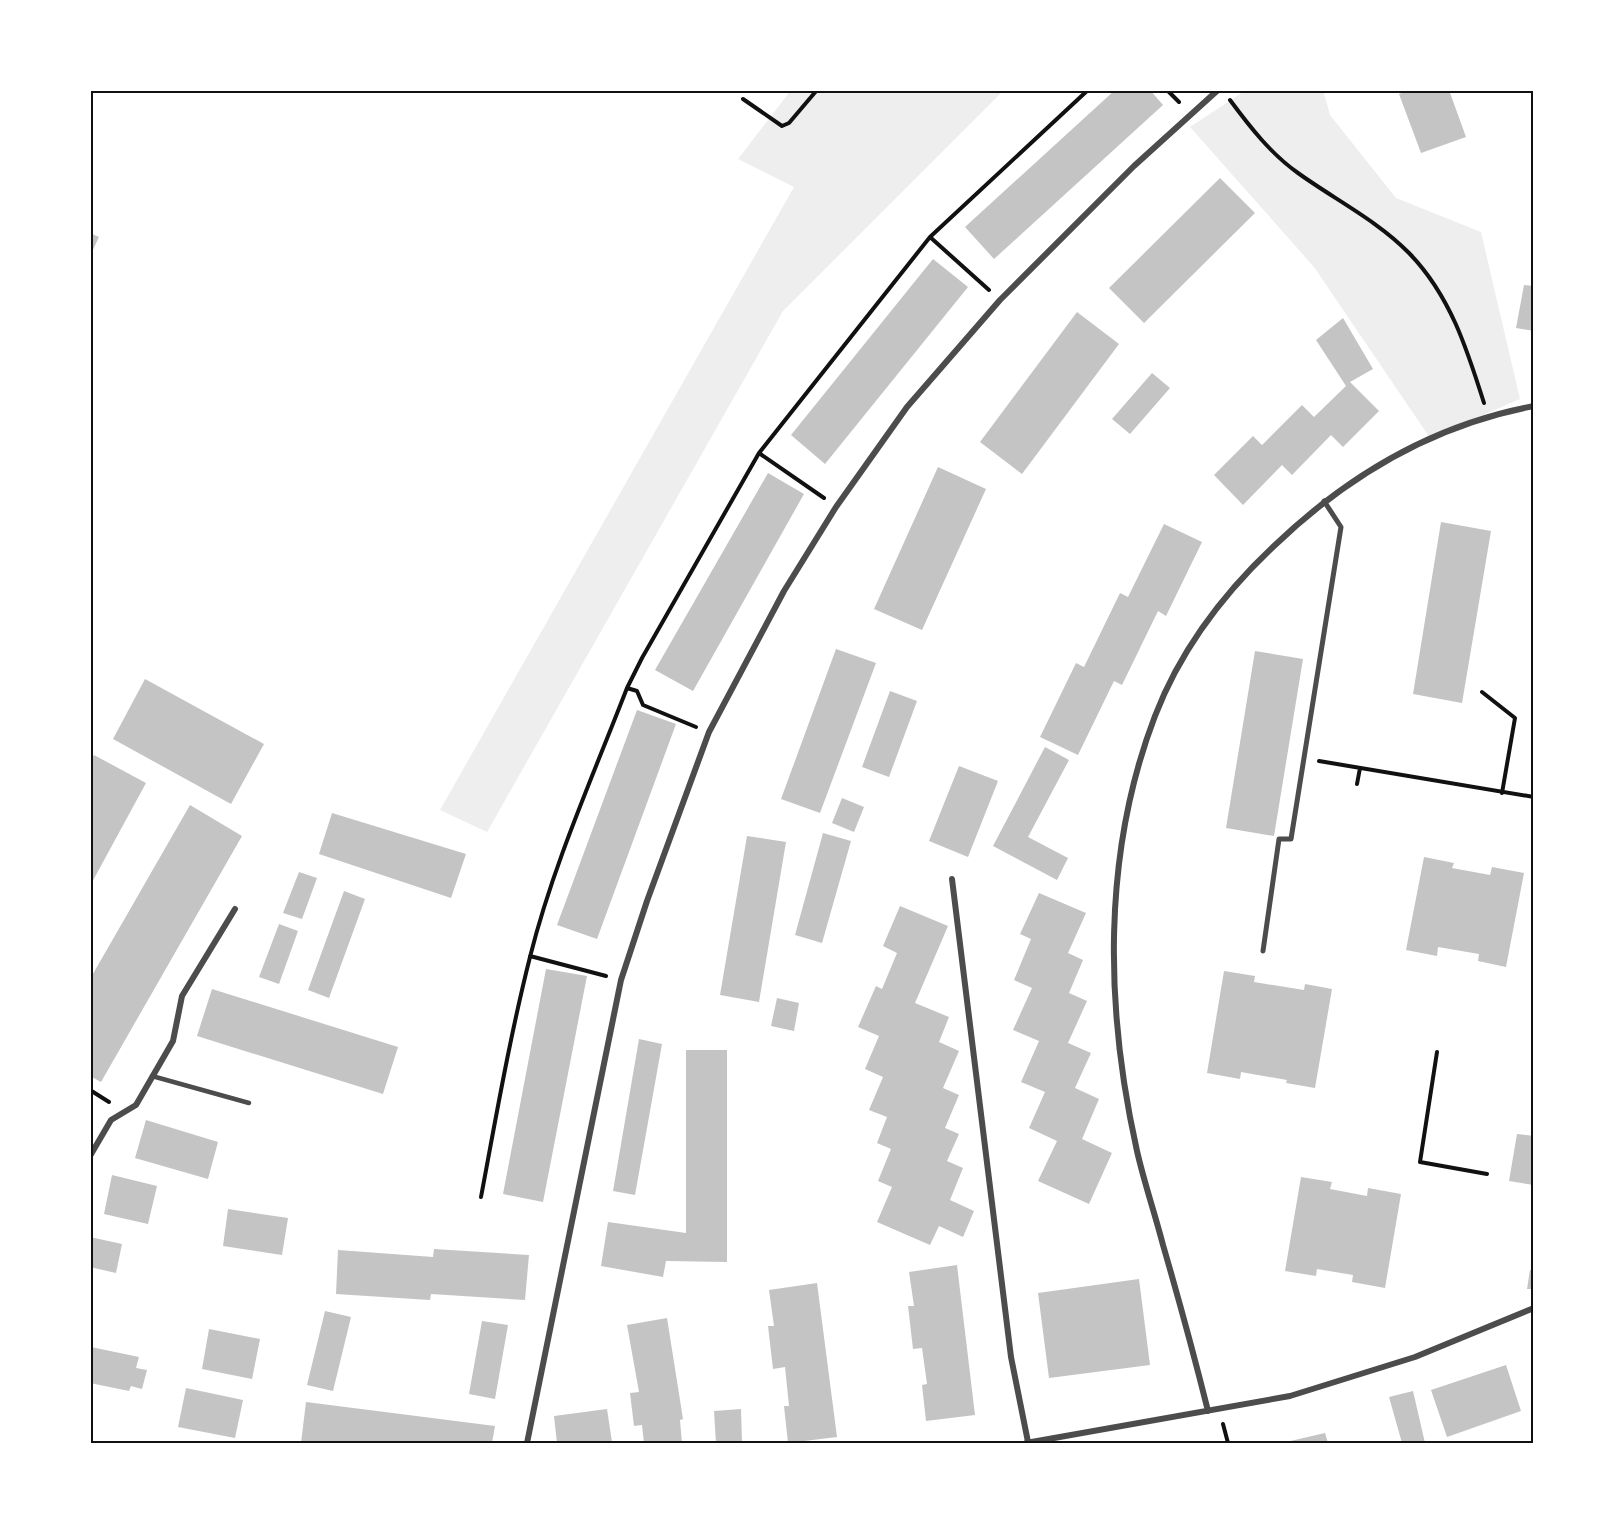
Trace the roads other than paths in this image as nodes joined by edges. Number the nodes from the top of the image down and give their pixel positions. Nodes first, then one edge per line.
1 (1218, 90) edge
2 (1534, 406) edge
3 (1324, 501) junction
4 (952, 879) dead end
5 (235, 909) dead end
6 (1263, 951) dead end
7 (152, 1076) junction
8 (249, 1103) dead end
9 (90, 1156) edge
10 (1534, 1308) edge
11 (1208, 1411) junction
12 (527, 1443) edge
13 (1026, 1443) edge

1 - 12 street
2 - 3 street
3 - 6 street
3 - 11 street
4 - 13 street
5 - 7 street
7 - 8 lane
7 - 9 street
10 - 11 street
11 - 13 street

